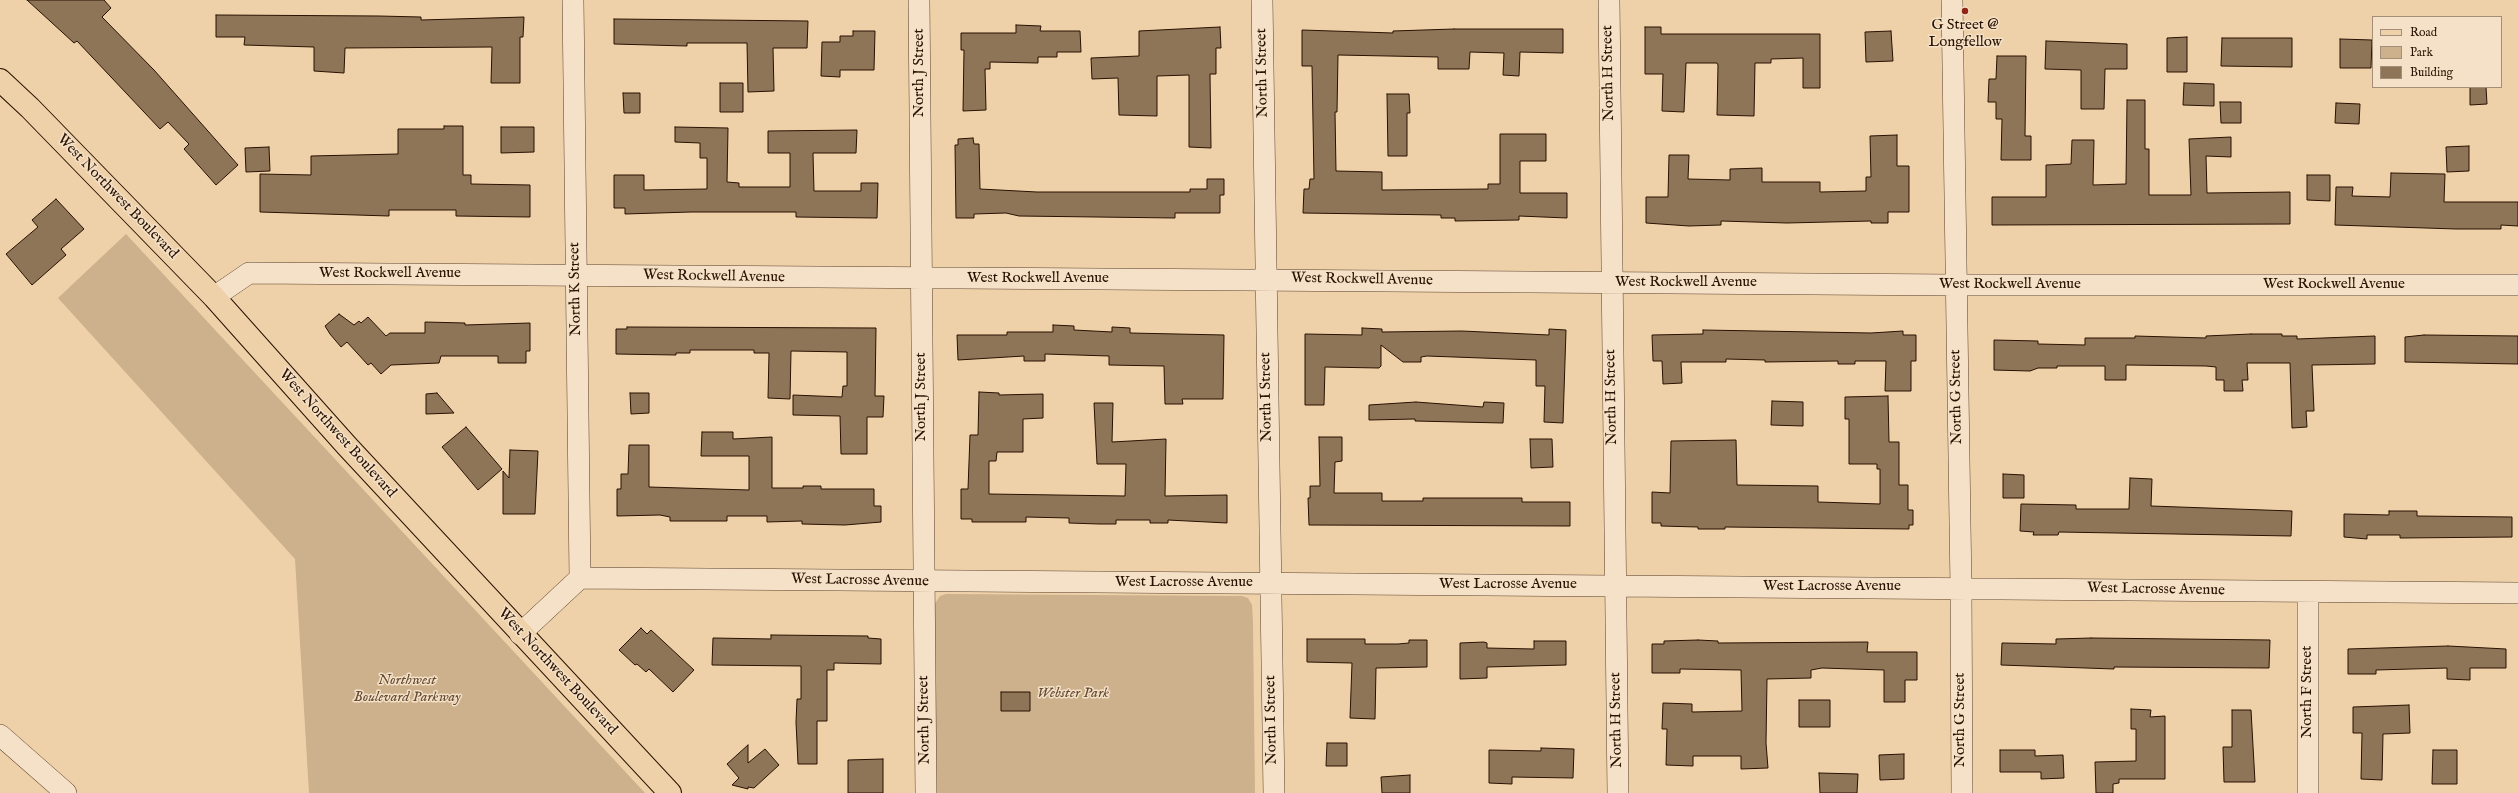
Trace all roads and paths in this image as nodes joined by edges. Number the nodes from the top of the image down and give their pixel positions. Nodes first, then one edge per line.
1 (573, 0) edge
2 (919, 0) edge
3 (1262, 0) edge
4 (1608, 0) edge
5 (1952, 0) edge
6 (0, 80) edge
7 (576, 275) junction
8 (921, 279) junction
9 (1266, 279) junction
10 (1611, 282) junction
11 (1955, 285) junction
12 (2518, 285) edge
13 (214, 298) junction
14 (580, 578) junction
15 (923, 582) junction
16 (1270, 584) junction
17 (1614, 586) junction
18 (1961, 588) junction
19 (2308, 592) junction
20 (2518, 593) edge
21 (520, 634) junction
22 (0, 735) edge
23 (66, 793) edge
24 (670, 793) edge
25 (926, 793) edge
26 (1274, 793) edge
27 (1618, 793) edge
28 (1962, 793) edge
29 (2308, 793) edge

1 - 7 street, North K Street
2 - 8 street, North J Street
3 - 9 street, North I Street
4 - 10 street, North H Street
5 - 11 street, North G Street
6 - 13 main road, West Northwest Boulevard
7 - 8 street, West Rockwell Avenue
7 - 13 street, West Rockwell Avenue
7 - 14 street, North K Street
8 - 9 street, West Rockwell Avenue
8 - 15 street, North J Street
9 - 10 street, West Rockwell Avenue
9 - 16 street, North I Street
10 - 11 street, West Rockwell Avenue
10 - 17 street, North H Street
11 - 12 street, West Rockwell Avenue
11 - 18 street, North G Street
13 - 21 main road, West Northwest Boulevard
14 - 15 street, West Lacrosse Avenue
14 - 21 street
15 - 16 street, West Lacrosse Avenue
15 - 25 street, North J Street
16 - 17 street, West Lacrosse Avenue
16 - 26 street, North I Street
17 - 18 street, West Lacrosse Avenue
17 - 27 street, North H Street
18 - 19 street, West Lacrosse Avenue
18 - 28 street, North G Street
19 - 20 street, West Lacrosse Avenue
19 - 29 street, North F Street
21 - 24 main road, West Northwest Boulevard
22 - 23 street

